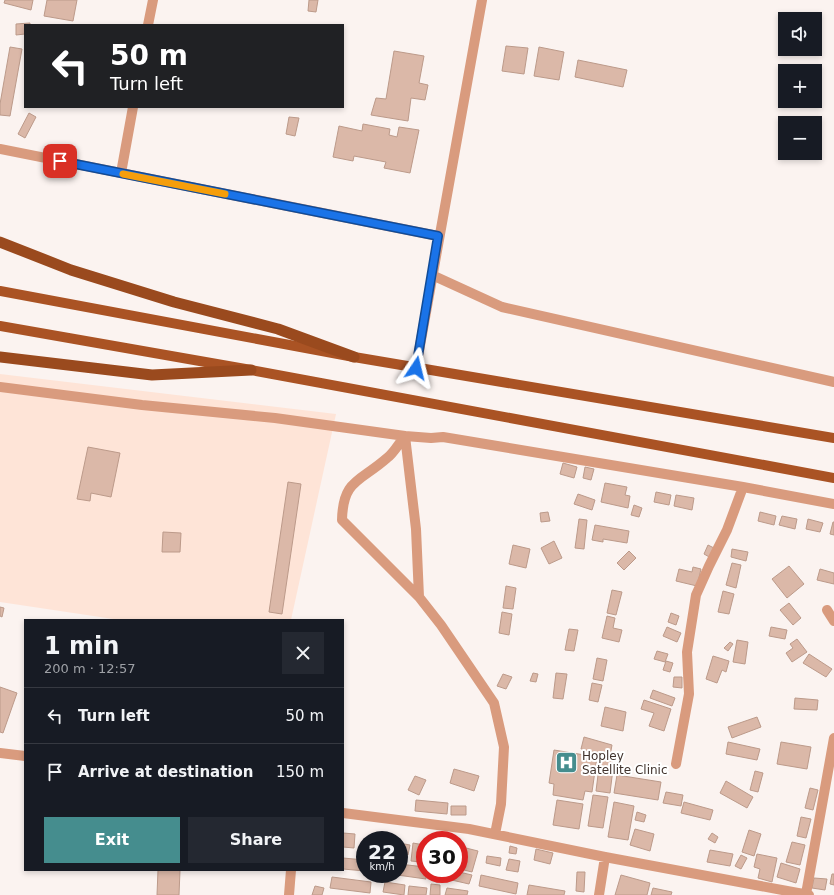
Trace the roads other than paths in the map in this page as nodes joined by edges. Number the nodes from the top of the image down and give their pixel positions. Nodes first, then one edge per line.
1 (153, 0) edge
2 (482, 0) edge
3 (148, 24) edge
4 (133, 108) edge
5 (0, 150) edge
6 (121, 173) junction
7 (438, 236) junction
8 (0, 242) edge
9 (432, 275) junction
10 (0, 291) edge
11 (0, 326) edge
12 (0, 357) edge
13 (354, 357) junction
14 (416, 368) junction
15 (251, 370) junction
16 (834, 382) edge
17 (0, 387) edge
18 (405, 436) junction
19 (834, 438) edge
20 (834, 478) edge
21 (743, 487) junction
22 (834, 504) edge
23 (419, 597) junction
24 (827, 610) dead end
25 (834, 621) edge
26 (834, 738) edge
27 (0, 754) edge
28 (24, 756) edge
29 (676, 764) dead end
30 (344, 813) edge
31 (495, 834) junction
32 (604, 857) junction
33 (291, 871) edge
34 (288, 895) edge
35 (599, 895) edge
36 (807, 895) edge

1 - 3 street
2 - 7 street
4 - 6 street
5 - 6 street
6 - 7 street
7 - 9 street
8 - 13 highway
9 - 14 street
9 - 16 street
10 - 13 main road
11 - 15 main road
12 - 15 highway
13 - 14 main road
14 - 19 main road
15 - 20 main road
17 - 18 street
18 - 21 street
18 - 23 street
18 - 23 street
21 - 22 street
21 - 29 street
23 - 31 street
24 - 25 street
26 - 36 street
27 - 28 street
30 - 31 street
31 - 32 street
32 - 35 street
32 - 36 street
33 - 34 street

